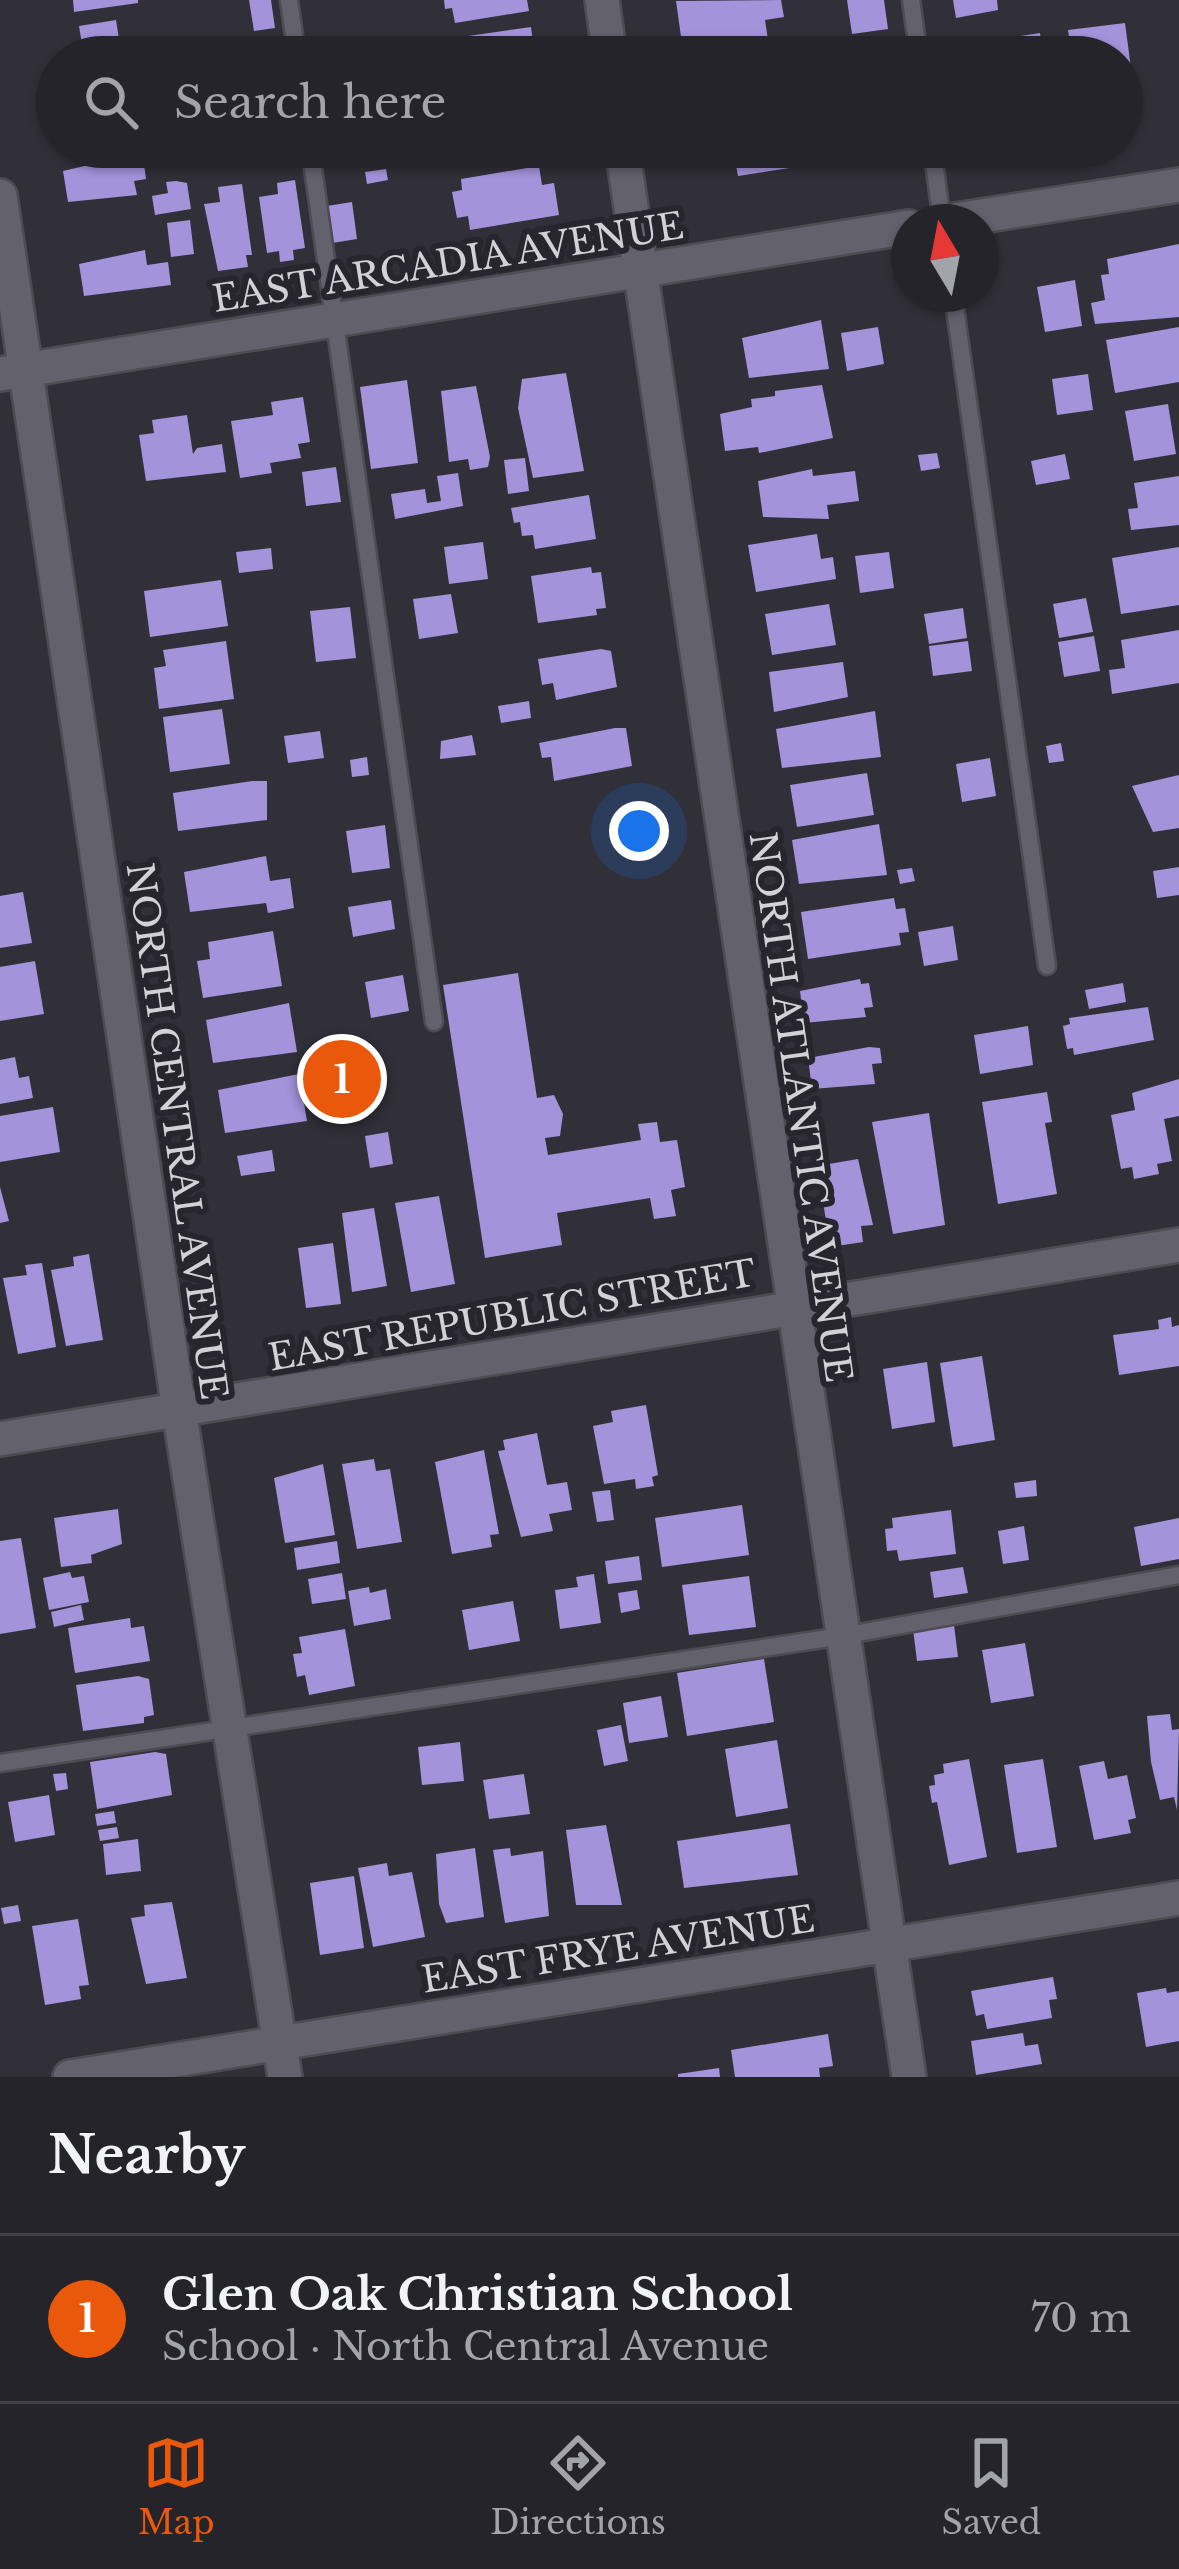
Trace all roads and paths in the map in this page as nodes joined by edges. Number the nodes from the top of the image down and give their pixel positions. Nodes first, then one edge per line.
1 (289, 0) edge
2 (602, 0) edge
3 (911, 0) edge
4 (294, 36) edge
5 (607, 36) edge
6 (916, 36) edge
7 (313, 168) edge
8 (625, 168) edge
9 (935, 168) edge
10 (1179, 185) edge
11 (0, 196) edge
12 (940, 204) edge
13 (999, 213) edge
14 (891, 230) edge
15 (638, 270) junction
16 (955, 312) edge
17 (334, 319) junction
18 (12, 372) edge
19 (1047, 966) dead end
20 (434, 1022) dead end
21 (1179, 1245) edge
22 (791, 1307) junction
23 (179, 1410) junction
24 (0, 1438) edge
25 (1179, 1575) edge
26 (842, 1636) junction
27 (230, 1724) junction
28 (0, 1763) edge
29 (1179, 1898) edge
30 (890, 1944) junction
31 (282, 2060) edge
32 (70, 2077) edge
33 (910, 2077) edge

1 - 4 lane
2 - 5 street
3 - 6 lane
7 - 17 lane
8 - 15 street, NORTH ATLANTIC AVENUE
9 - 12 lane
10 - 13 street
11 - 18 street, NORTH CENTRAL AVENUE
14 - 15 street, EAST ARCADIA AVENUE
15 - 17 street, EAST ARCADIA AVENUE
15 - 22 street, NORTH ATLANTIC AVENUE
16 - 19 lane
17 - 18 street, EAST ARCADIA AVENUE
17 - 20 lane
18 - 23 street, NORTH CENTRAL AVENUE
21 - 22 street, EAST REPUBLIC STREET
22 - 23 street, EAST REPUBLIC STREET
22 - 26 street, NORTH ATLANTIC AVENUE
23 - 24 street, EAST REPUBLIC STREET
23 - 27 street, NORTH CENTRAL AVENUE
25 - 26 lane
26 - 27 lane
26 - 30 street, NORTH ATLANTIC AVENUE
27 - 28 lane
27 - 31 street, NORTH CENTRAL AVENUE
29 - 30 street, EAST FRYE AVENUE
30 - 31 street, EAST FRYE AVENUE
30 - 33 street, NORTH ATLANTIC AVENUE
31 - 32 street, EAST FRYE AVENUE

